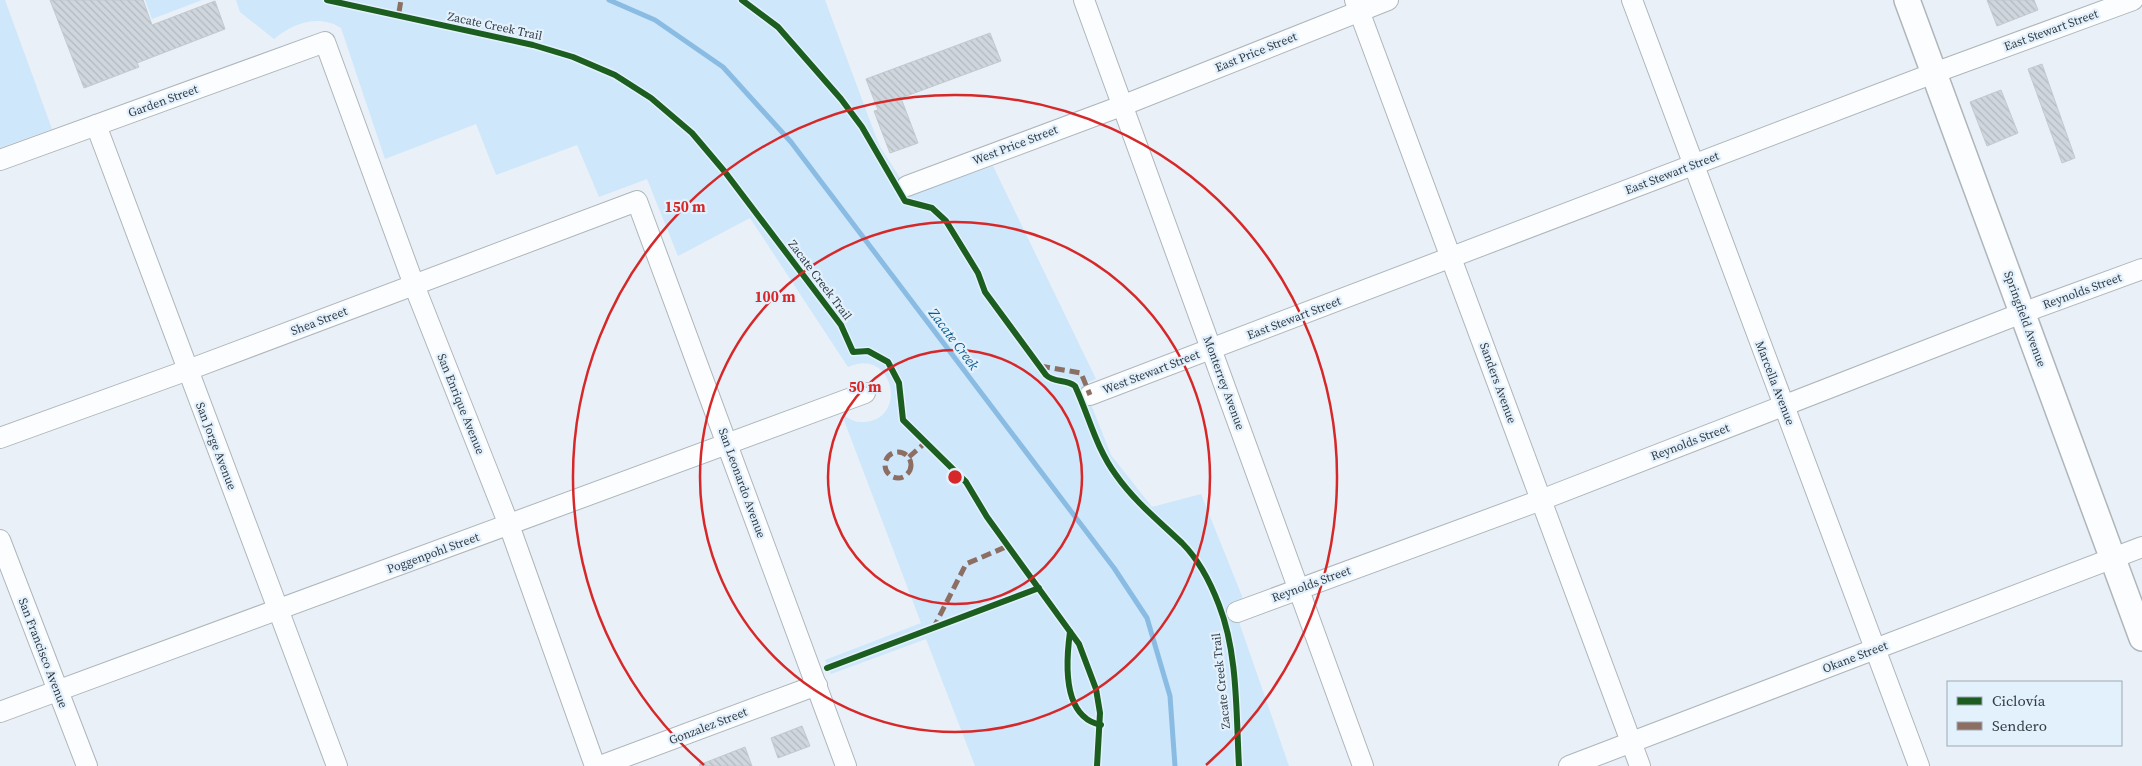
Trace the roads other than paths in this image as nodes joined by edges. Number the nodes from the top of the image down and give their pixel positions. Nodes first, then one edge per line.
1 (1084, 0) edge
2 (1388, 0) edge
3 (1632, 0) edge
4 (1907, 0) edge
5 (2133, 0) edge
6 (1357, 6) edge
7 (326, 42) joint
8 (1934, 73) junction
9 (1124, 104) junction
10 (96, 125) junction
11 (0, 160) edge
12 (1694, 165) junction
13 (907, 186) dead end
14 (637, 201) joint
15 (1451, 258) junction
16 (2142, 269) edge
17 (414, 285) junction
18 (2022, 313) junction
19 (1212, 349) junction
20 (188, 370) junction
21 (865, 393) dead end
22 (1090, 395) dead end
23 (1784, 405) junction
24 (0, 438) edge
25 (728, 443) junction
26 (1541, 500) junction
27 (509, 525) junction
28 (0, 540) edge
29 (2142, 547) edge
30 (2113, 558) junction
31 (1298, 589) junction
32 (278, 609) junction
33 (1237, 612) dead end
34 (2142, 638) edge
35 (1875, 649) junction
36 (816, 685) junction
37 (58, 691) junction
38 (0, 712) edge
39 (1632, 742) junction
40 (87, 766) edge
41 (337, 766) edge
42 (595, 766) edge
43 (600, 766) edge
44 (846, 766) edge
45 (1363, 766) edge
46 (1569, 766) edge
47 (1640, 766) edge
48 (1919, 766) edge

1 - 9 street, Monterrey Avenue
2 - 6 street, East Price Street
3 - 12 street, Marcella Avenue
4 - 8 main road, Springfield Avenue
5 - 8 street, East Stewart Street
6 - 9 street, East Price Street
6 - 15 street, Sanders Avenue
7 - 10 street, Garden Street
7 - 17 street, San Enrique Avenue
8 - 12 street, East Stewart Street
8 - 18 main road, Springfield Avenue
9 - 13 street, West Price Street
9 - 19 street, Monterrey Avenue
10 - 11 street, Garden Street
10 - 20 street, San Jorge Avenue
12 - 15 street, East Stewart Street
12 - 23 street, Marcella Avenue
14 - 17 street, Shea Street
14 - 25 street, San Leonardo Avenue
15 - 19 street, East Stewart Street
15 - 26 street, Sanders Avenue
16 - 18 street, Reynolds Street
17 - 20 street, Shea Street
17 - 27 street, San Enrique Avenue
18 - 23 street, Reynolds Street
18 - 30 main road, Springfield Avenue
19 - 22 street, West Stewart Street
19 - 31 street, Monterrey Avenue
20 - 24 street, Shea Street
20 - 32 street, San Jorge Avenue
21 - 25 street, Poggenpohl Street
23 - 26 street, Reynolds Street
23 - 35 street, Marcella Avenue
25 - 27 street, Poggenpohl Street
25 - 36 street, San Leonardo Avenue
26 - 31 street, Reynolds Street
26 - 39 street, Sanders Avenue
27 - 32 street, Poggenpohl Street
27 - 42 street, San Enrique Avenue
28 - 37 street, San Francisco Avenue
29 - 30 street, Okane Street
30 - 34 main road, Springfield Avenue
30 - 35 street, Okane Street
31 - 33 street, Reynolds Street
31 - 45 street, Monterrey Avenue
32 - 37 street, Poggenpohl Street
32 - 41 street, San Jorge Avenue
35 - 39 street, Okane Street
35 - 48 street, Marcella Avenue
36 - 43 street, Gonzalez Street
36 - 44 street, San Leonardo Avenue
37 - 38 street, Poggenpohl Street
37 - 40 street, San Francisco Avenue
39 - 46 street, Okane Street
39 - 47 street, Sanders Avenue

